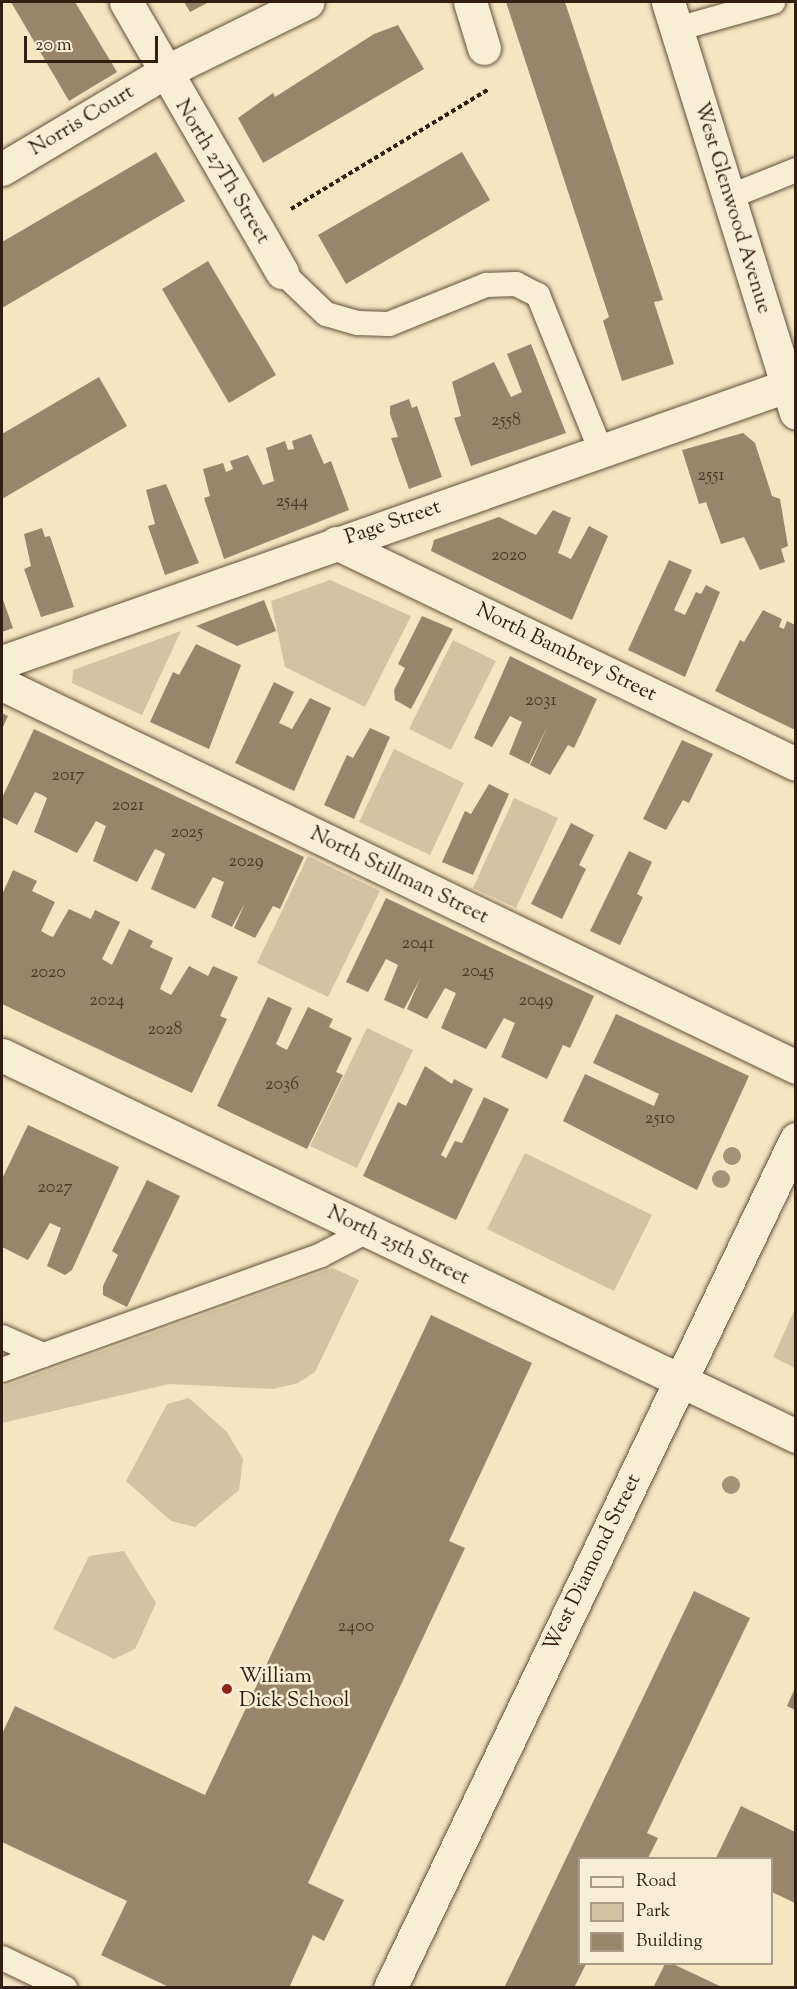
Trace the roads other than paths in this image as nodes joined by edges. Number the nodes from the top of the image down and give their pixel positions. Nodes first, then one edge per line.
1 (126, 2) edge
2 (307, 2) edge
3 (470, 2) edge
4 (773, 2) edge
5 (672, 15) edge
6 (484, 48) road end
7 (163, 73) junction
8 (2, 169) edge
9 (795, 170) edge
10 (729, 197) junction
11 (282, 272) joint
12 (791, 400) edge
13 (601, 451) junction
14 (336, 543) junction
15 (2, 662) edge
16 (2, 684) edge
17 (795, 764) edge
18 (2, 1055) edge
19 (795, 1067) edge
20 (795, 1139) edge
21 (367, 1231) junction
22 (2, 1337) edge
23 (44, 1355) junction
24 (2, 1370) edge
25 (680, 1382) junction
26 (795, 1436) edge
27 (2, 1958) edge
28 (65, 1988) edge
29 (390, 1988) edge

1 - 7 street
2 - 7 street, Norris Court
3 - 6 street
4 - 5 lane
5 - 10 street, West Glenwood Avenue
7 - 8 street, Norris Court
7 - 11 street, North 27Th Street
9 - 10 lane
10 - 12 street, West Glenwood Avenue
11 - 13 lane
12 - 13 street, Page Street
13 - 14 street, Page Street
14 - 15 street, Page Street
14 - 17 street, North Bambrey Street
16 - 19 street, North Stillman Street
18 - 21 street, North 25th Street
20 - 25 street, West Diamond Street
21 - 23 lane
21 - 25 street, North 25th Street
22 - 23 lane
23 - 24 lane
25 - 26 street, North 25th Street
25 - 29 street, West Diamond Street
27 - 28 lane

